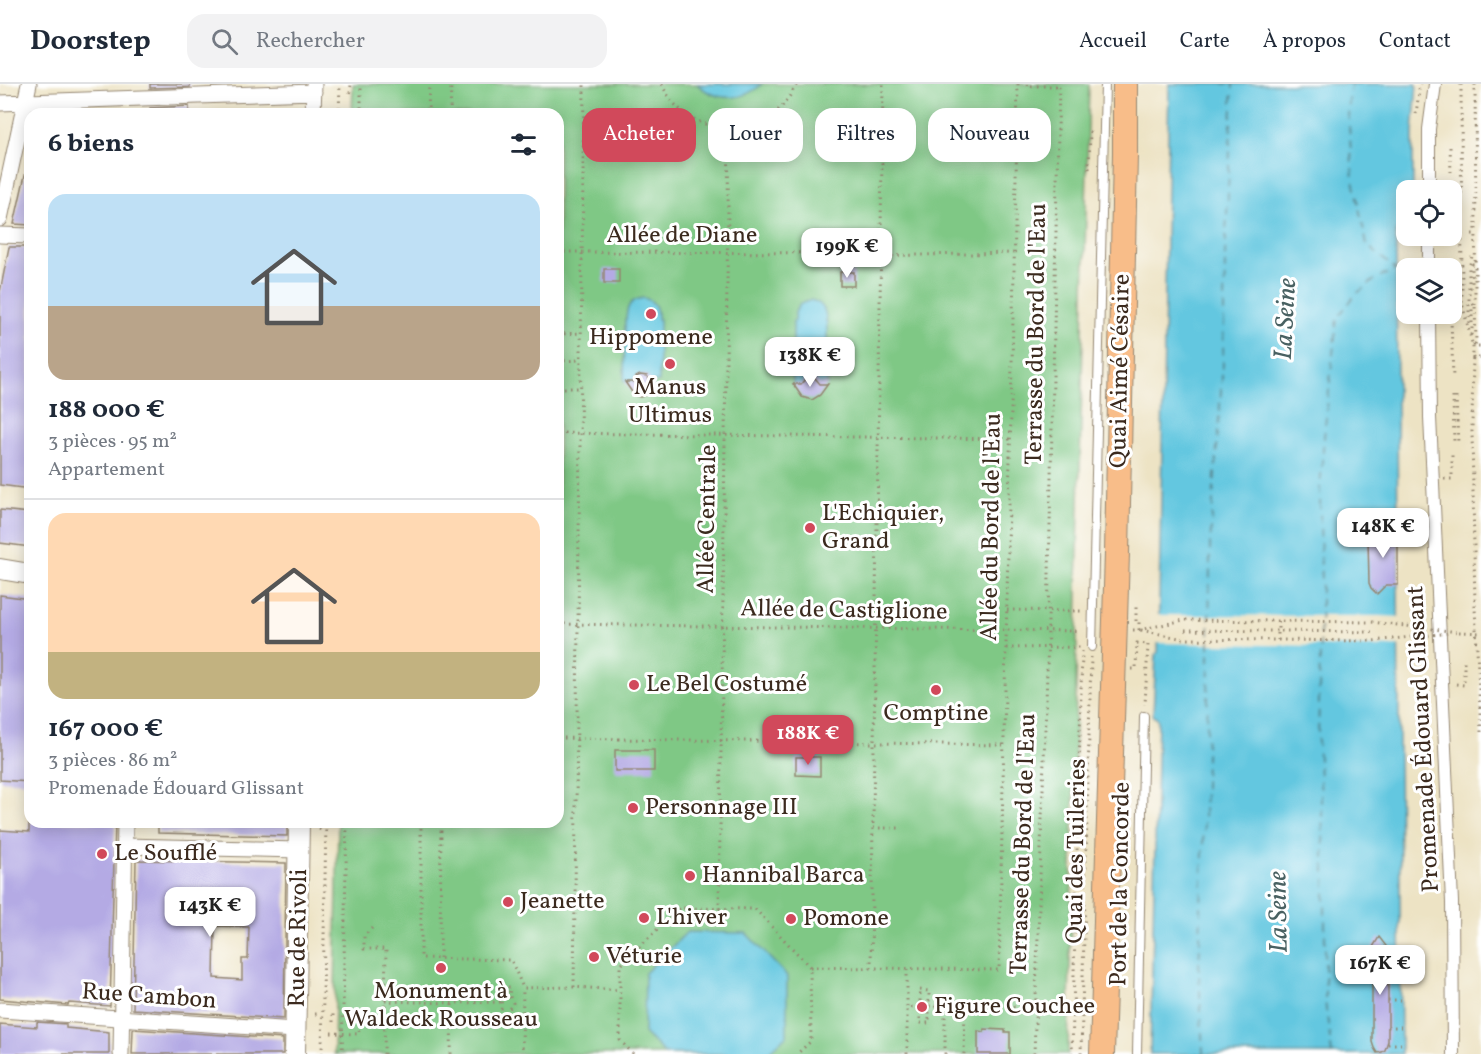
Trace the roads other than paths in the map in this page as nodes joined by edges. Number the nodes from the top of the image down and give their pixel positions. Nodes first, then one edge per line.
1 (29, 84) edge
2 (1105, 84) edge
3 (1125, 84) edge
4 (1434, 84) edge
5 (314, 88) edge
6 (25, 102) junction
7 (0, 103) edge
8 (314, 108) edge
9 (1429, 180) edge
10 (0, 219) edge
11 (0, 235) edge
12 (24, 236) edge
13 (1430, 324) edge
14 (0, 569) edge
15 (24, 573) edge
16 (1092, 647) road end
17 (1125, 661) joint
18 (1145, 713) road end
19 (125, 828) edge
20 (300, 828) edge
21 (125, 846) junction
22 (299, 850) junction
23 (0, 1010) edge
24 (122, 1018) junction
25 (295, 1030) junction
26 (121, 1054) edge
27 (295, 1054) edge
28 (1102, 1054) edge
29 (1137, 1054) edge
30 (1453, 1054) edge

1 - 6 street
2 - 16 lane, Quai Aimé Césaire
3 - 17 main road, Quai Aimé Césaire
4 - 9 street
5 - 6 street
5 - 8 street
6 - 7 street
6 - 10 street
11 - 12 street
13 - 30 street, Promenade Édouard Glissant
14 - 15 street
17 - 28 main road, Quai des Tuileries
18 - 29 lane, Port de la Concorde
19 - 21 street
20 - 22 street, Rue de Rivoli
21 - 22 street
21 - 24 street
22 - 25 street, Rue de Rivoli
23 - 24 street, Rue Cambon
24 - 25 street, Rue Cambon
24 - 26 street
25 - 27 street, Rue de Rivoli

